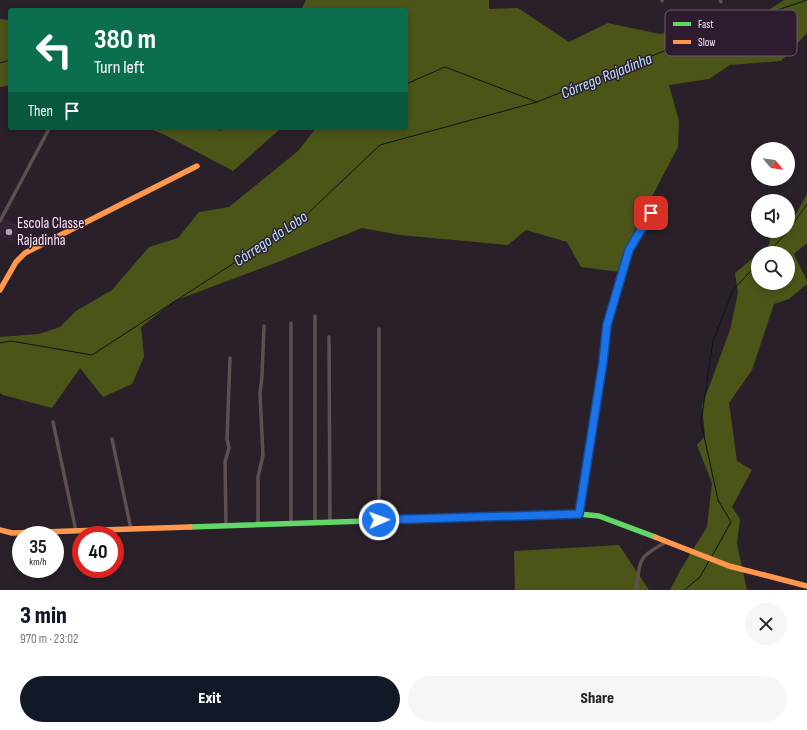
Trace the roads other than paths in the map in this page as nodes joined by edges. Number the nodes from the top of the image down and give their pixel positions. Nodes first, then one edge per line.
1 (48, 130) edge
2 (197, 166) dead end
3 (659, 200) dead end
4 (0, 221) edge
5 (0, 290) edge
6 (315, 316) dead end
7 (291, 323) dead end
8 (264, 326) dead end
9 (379, 329) dead end
10 (329, 337) dead end
11 (230, 358) dead end
12 (53, 422) dead end
13 (112, 439) dead end
14 (579, 514) junction
15 (379, 520) junction
16 (315, 522) junction
17 (330, 522) junction
18 (291, 523) junction
19 (258, 524) junction
20 (226, 525) junction
21 (75, 526) edge
22 (124, 529) edge
23 (131, 529) junction
24 (0, 530) edge
25 (72, 531) edge
26 (667, 541) junction
27 (807, 586) edge
28 (636, 590) edge

1 - 4 street
2 - 5 street
3 - 14 street
6 - 16 street
7 - 18 street
8 - 19 street
9 - 15 street
10 - 17 street
11 - 20 street
12 - 21 street
13 - 23 street
14 - 15 street
14 - 26 street
15 - 17 street
16 - 17 street
16 - 18 street
18 - 19 street
19 - 20 street
20 - 23 street
22 - 23 street
24 - 25 street
26 - 27 street
26 - 28 street

